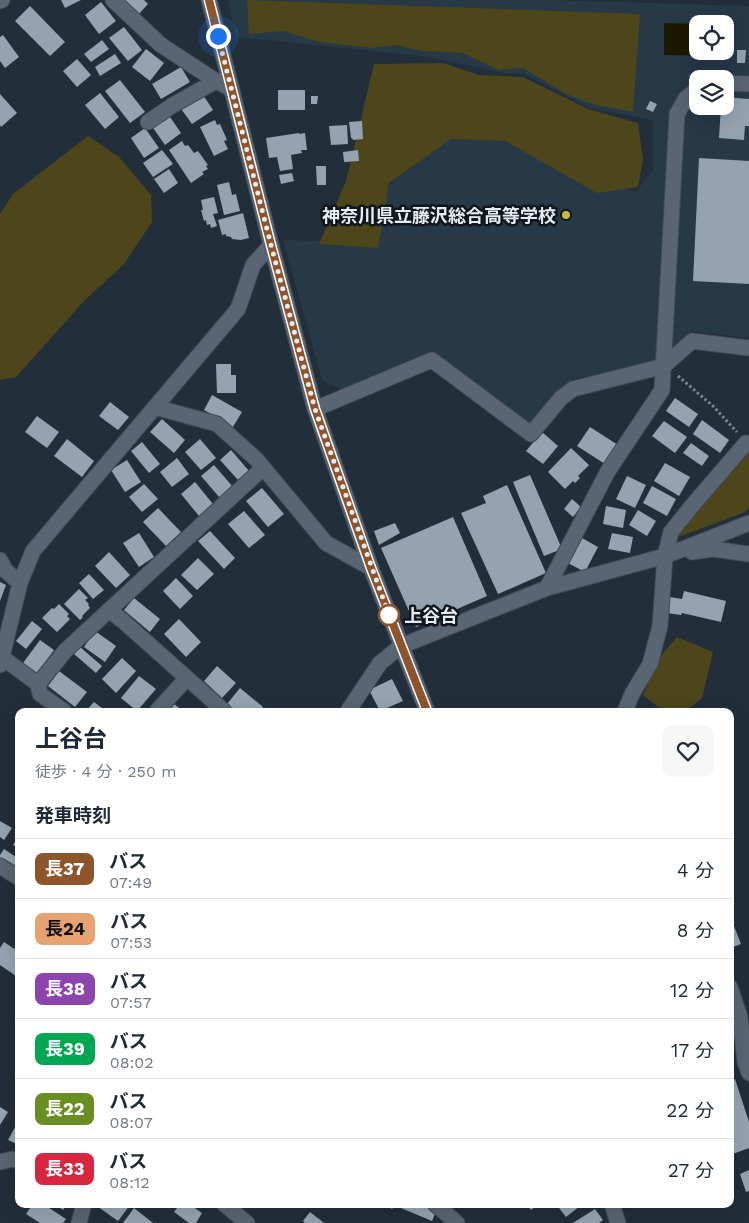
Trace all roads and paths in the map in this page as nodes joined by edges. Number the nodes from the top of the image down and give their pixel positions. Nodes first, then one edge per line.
1 (113, 0) edge
2 (209, 0) edge
3 (216, 81) junction
4 (734, 83) edge
5 (749, 84) edge
6 (231, 89) junction
7 (689, 96) edge
8 (148, 122) dead end
9 (271, 245) junction
10 (749, 348) edge
11 (664, 366) junction
12 (155, 407) junction
13 (315, 409) junction
14 (746, 443) joint
15 (263, 468) junction
16 (749, 523) edge
17 (749, 554) edge
18 (665, 556) junction
19 (0, 560) edge
20 (371, 568) junction
21 (20, 583) junction
22 (547, 588) junction
23 (109, 610) junction
24 (401, 646) junction
25 (2, 654) edge
26 (186, 679) junction
27 (38, 684) junction
28 (60, 708) edge
29 (160, 708) edge
30 (220, 708) edge
31 (350, 708) edge
32 (426, 708) edge
33 (626, 708) edge
34 (0, 866) edge
35 (15, 875) edge
36 (734, 999) edge
37 (749, 1073) edge
38 (15, 1160) edge
39 (0, 1162) edge
40 (83, 1208) edge
41 (229, 1208) edge
42 (440, 1208) edge
43 (613, 1208) edge
44 (79, 1223) edge
45 (247, 1223) edge
46 (457, 1223) edge
47 (618, 1223) edge

1 - 3 street
2 - 6 street
3 - 6 street
3 - 8 street
4 - 5 street
6 - 9 street
7 - 11 street
9 - 12 street
9 - 13 street
10 - 11 street
11 - 13 street
11 - 14 path
11 - 22 street
12 - 15 street
12 - 21 street
13 - 20 street
14 - 18 street
15 - 20 street
15 - 23 street
16 - 18 street
17 - 18 street
18 - 22 street
18 - 33 street
19 - 21 street
20 - 24 street
21 - 25 street
22 - 24 street
23 - 26 street
23 - 27 street
24 - 31 street
24 - 32 street
25 - 27 street
26 - 29 street
26 - 30 street
27 - 28 street
34 - 35 street
36 - 37 street
38 - 39 street
40 - 44 street
41 - 45 street
42 - 46 street
43 - 47 street

